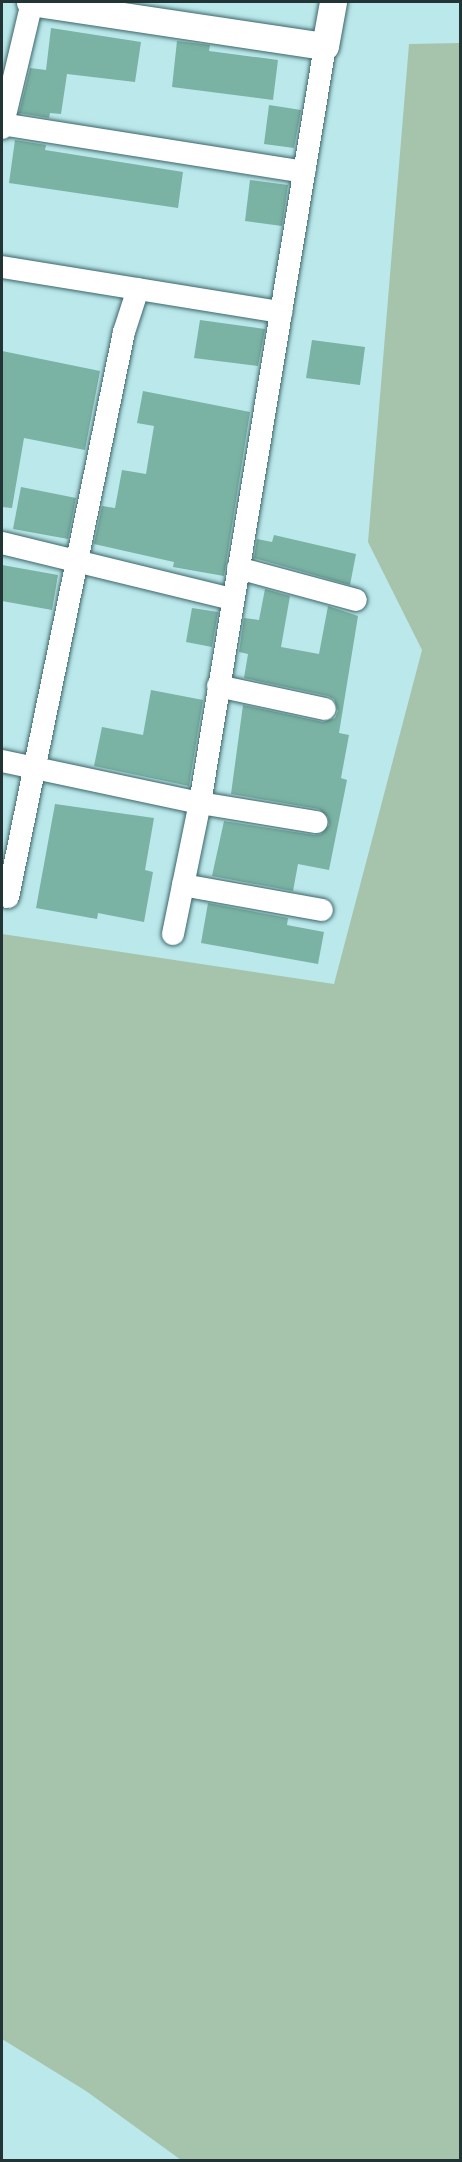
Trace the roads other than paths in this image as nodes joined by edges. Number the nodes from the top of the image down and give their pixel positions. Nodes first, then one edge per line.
1 (31, 2) edge
2 (333, 2) edge
3 (325, 46) junction
4 (2, 125) edge
5 (304, 172) junction
6 (2, 267) edge
7 (138, 289) junction
8 (281, 312) junction
9 (2, 543) edge
10 (79, 562) junction
11 (238, 568) junction
12 (232, 599) junction
13 (356, 600) dead end
14 (218, 686) junction
15 (325, 709) dead end
16 (2, 761) edge
17 (33, 769) junction
18 (200, 802) junction
19 (316, 822) dead end
20 (183, 885) junction
21 (8, 897) dead end
22 (322, 910) dead end
23 (173, 934) dead end

1 - 3 street
1 - 4 street
2 - 3 street
3 - 5 street
4 - 5 street
5 - 8 street
6 - 7 street
7 - 8 street
7 - 10 street
8 - 11 street
9 - 10 street
10 - 12 street
10 - 17 street
11 - 12 street
11 - 13 street
12 - 14 street
14 - 15 street
14 - 18 street
16 - 17 street
17 - 18 street
17 - 21 street
18 - 19 street
18 - 20 street
20 - 22 street
20 - 23 street

